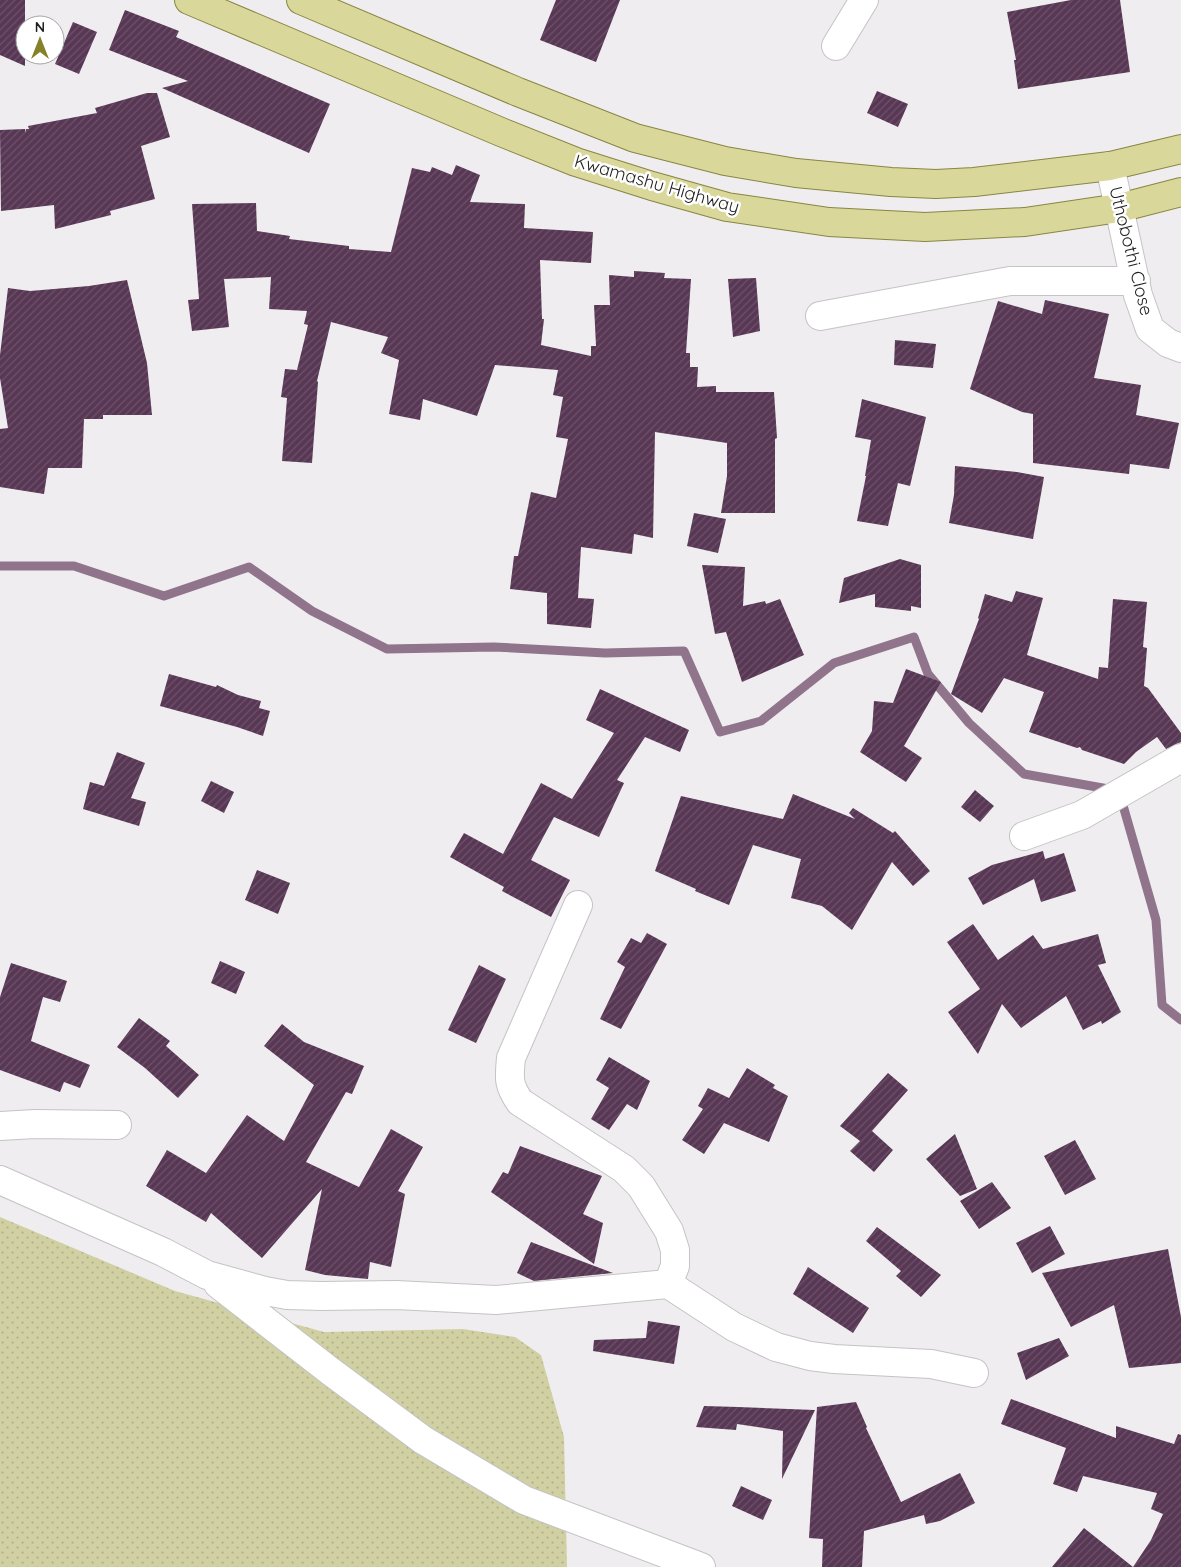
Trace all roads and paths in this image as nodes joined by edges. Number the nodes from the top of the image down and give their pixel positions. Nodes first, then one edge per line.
1 (190, 0) edge
2 (301, 0) edge
3 (864, 0) edge
4 (836, 46) dead end
5 (518, 92) junction
6 (501, 132) junction
7 (1181, 149) edge
8 (1110, 166) junction
9 (1181, 192) edge
10 (1120, 208) junction
11 (1136, 281) junction
12 (820, 316) dead end
13 (1181, 348) edge
14 (1181, 758) edge
15 (1024, 836) dead end
16 (578, 905) dead end
17 (117, 1125) dead end
18 (0, 1126) edge
19 (0, 1180) edge
20 (207, 1275) junction
21 (668, 1284) junction
22 (974, 1373) dead end
23 (701, 1567) edge

1 - 6 main road, Kwamashu Highway
2 - 5 main road
3 - 4 street
5 - 6 main road
5 - 8 main road
6 - 10 main road, Kwamashu Highway
7 - 8 main road
8 - 10 street, Uthobothi Close
9 - 10 main road, Kwamashu Highway
10 - 11 street, Uthobothi Close
11 - 12 street
11 - 13 street, Uthobothi Close
14 - 15 street
16 - 21 street
17 - 18 street
19 - 20 street
20 - 21 street
20 - 23 street
21 - 22 street

